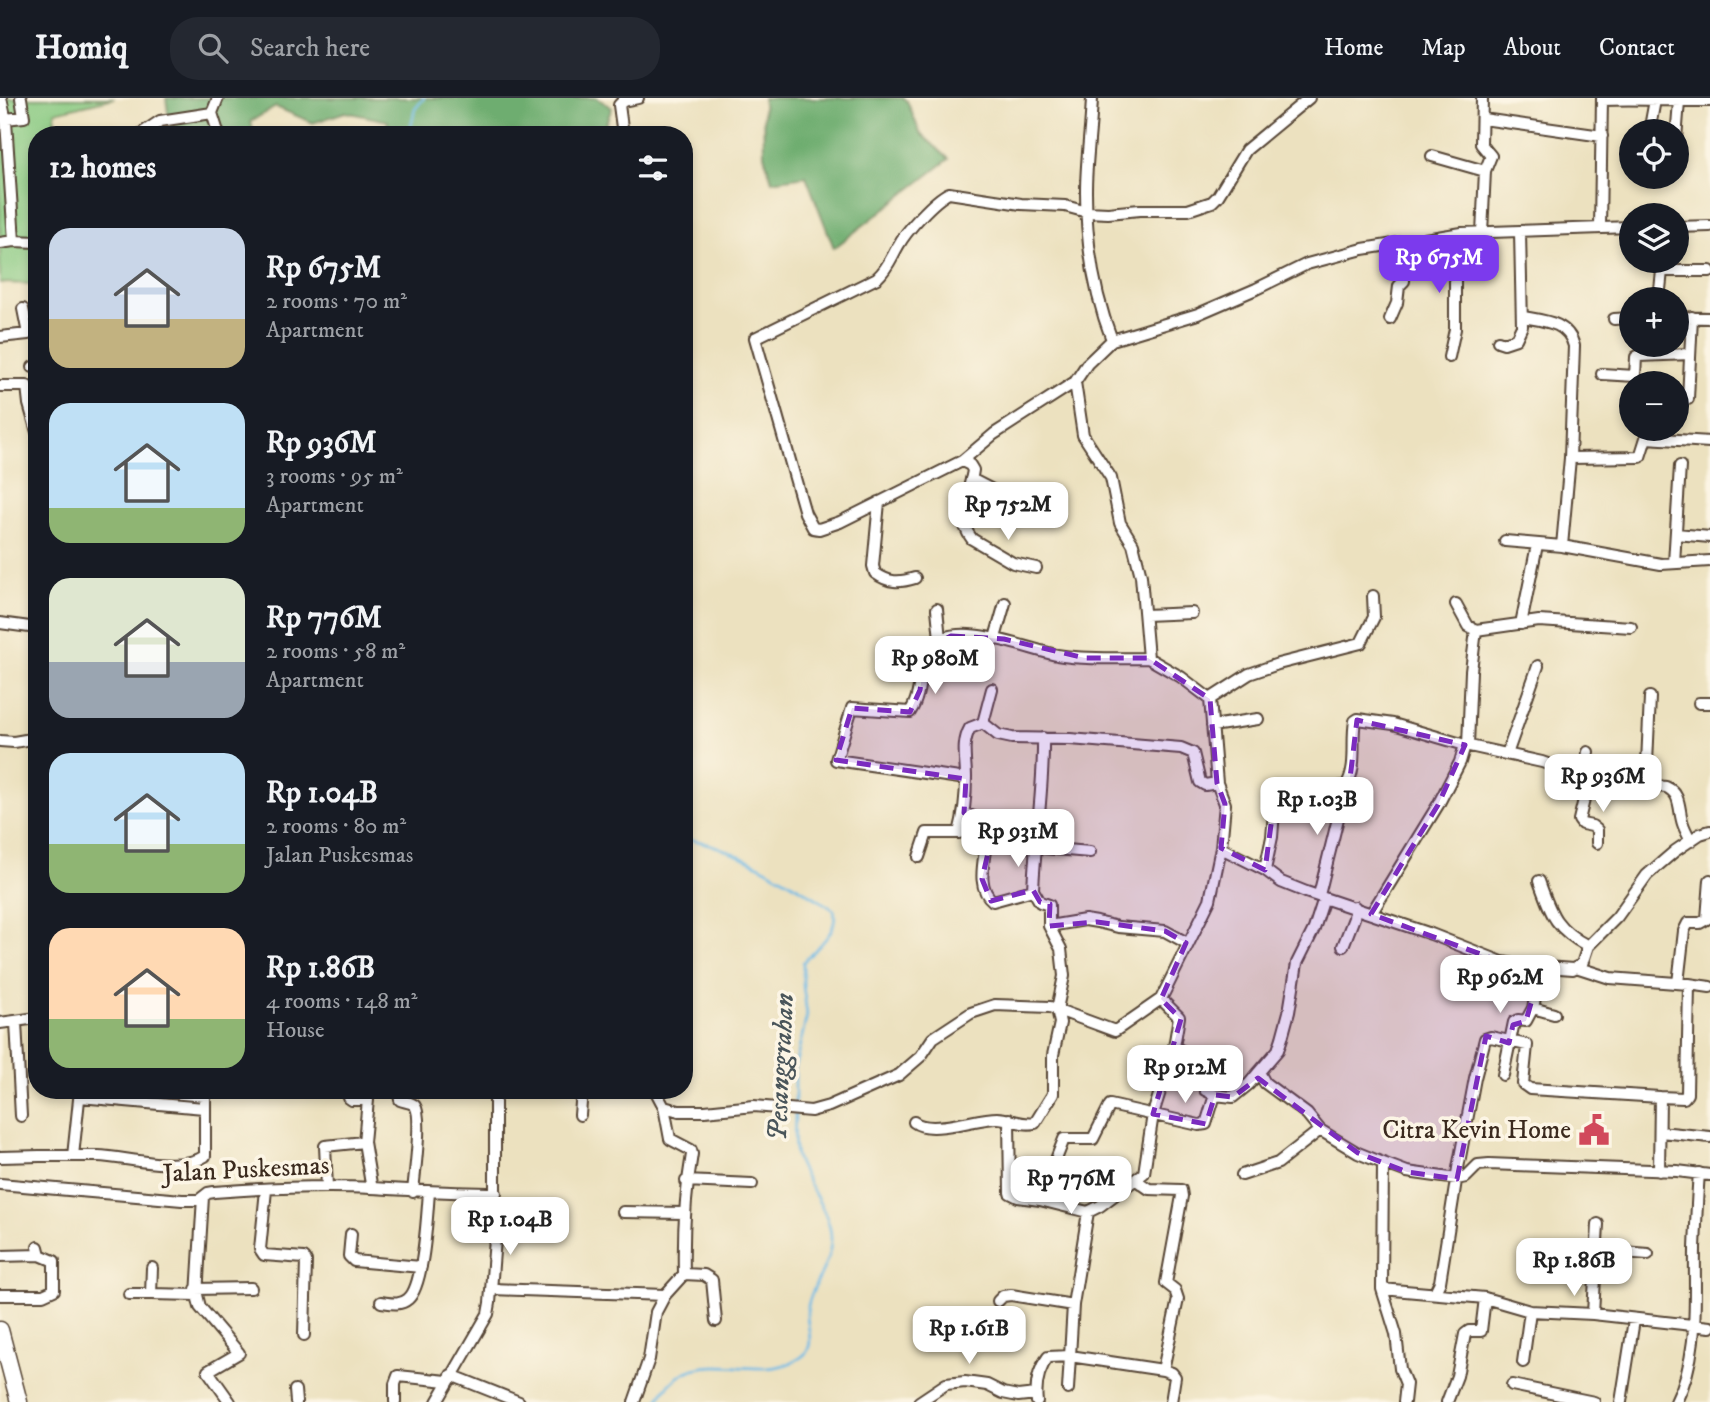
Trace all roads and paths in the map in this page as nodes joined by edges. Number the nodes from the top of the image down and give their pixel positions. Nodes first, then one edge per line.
1 (1, 98) edge
2 (21, 98) edge
3 (218, 98) edge
4 (638, 98) edge
5 (1092, 98) edge
6 (1309, 98) edge
7 (1482, 98) edge
8 (1602, 99) edge
9 (1653, 99) edge
10 (1679, 101) junction
11 (1710, 101) edge
12 (212, 113) junction
13 (5, 119) junction
14 (1483, 119) junction
15 (1651, 119) edge
16 (1678, 119) edge
17 (152, 126) edge
18 (214, 126) edge
19 (622, 126) edge
20 (1602, 136) junction
21 (1432, 156) dead end
22 (1485, 171) junction
23 (1087, 212) junction
24 (1710, 226) edge
25 (1619, 227) edge
26 (1689, 227) edge
27 (1600, 228) junction
28 (1520, 232) junction
29 (1482, 233) junction
30 (1455, 235) junction
31 (14, 241) junction
32 (28, 242) edge
33 (0, 243) edge
34 (1406, 244) junction
35 (1689, 269) edge
36 (1710, 271) edge
37 (23, 309) dead end
38 (1523, 317) junction
39 (1692, 317) joint
40 (1710, 318) edge
41 (1390, 319) dead end
42 (1614, 319) dead end
43 (1619, 319) edge
44 (28, 322) edge
45 (28, 334) edge
46 (0, 337) edge
47 (1112, 340) junction
48 (1498, 341) dead end
49 (1690, 354) junction
50 (1449, 357) dead end
51 (1602, 374) dead end
52 (1689, 376) edge
53 (1075, 382) junction
54 (0, 386) edge
55 (28, 395) edge
56 (1710, 442) edge
57 (1570, 458) junction
58 (962, 461) junction
59 (1680, 466) dead end
60 (971, 479) junction
61 (879, 502) junction
62 (1024, 502) dead end
63 (1676, 534) junction
64 (1710, 537) edge
65 (1505, 541) dead end
66 (1537, 545) junction
67 (1562, 546) junction
68 (1710, 561) edge
69 (1674, 563) junction
70 (1036, 568) dead end
71 (915, 578) dead end
72 (1373, 596) dead end
73 (1005, 603) dead end
74 (1456, 604) dead end
75 (937, 609) dead end
76 (1192, 613) dead end
77 (1146, 615) junction
78 (0, 623) edge
79 (1521, 624) junction
80 (28, 627) edge
81 (1631, 627) dead end
82 (1476, 630) junction
83 (996, 638) junction
84 (940, 639) junction
85 (1148, 658) junction
86 (1538, 666) dead end
87 (992, 689) dead end
88 (1650, 697) dead end
89 (1210, 699) junction
90 (1258, 719) dead end
91 (984, 723) junction
92 (1212, 726) junction
93 (1043, 738) junction
94 (28, 739) edge
95 (0, 741) edge
96 (1466, 745) junction
97 (1588, 752) dead end
98 (1507, 754) junction
99 (966, 779) junction
100 (1586, 779) junction
101 (1217, 783) junction
102 (1646, 785) junction
103 (1346, 786) junction
104 (964, 813) junction
105 (1710, 831) edge
106 (1691, 841) junction
107 (986, 843) junction
108 (1597, 843) dead end
109 (1034, 848) junction
110 (1221, 848) junction
111 (1090, 852) dead end
112 (919, 857) dead end
113 (1265, 870) junction
114 (1710, 880) edge
115 (1539, 881) dead end
116 (1033, 890) junction
117 (1321, 896) junction
118 (1355, 907) junction
119 (1371, 914) junction
120 (1049, 926) junction
121 (1187, 943) junction
122 (1343, 946) dead end
123 (1588, 946) junction
124 (1541, 967) junction
125 (1579, 968) junction
126 (1684, 984) junction
127 (1710, 987) edge
128 (1161, 999) junction
129 (1533, 1008) junction
130 (1057, 1009) junction
131 (1554, 1014) dead end
132 (28, 1020) edge
133 (16, 1022) junction
134 (0, 1023) edge
135 (1509, 1042) junction
136 (1174, 1047) junction
137 (1259, 1072) junction
138 (1503, 1074) dead end
139 (1215, 1096) junction
140 (1660, 1097) junction
141 (79, 1099) edge
142 (130, 1099) edge
143 (205, 1099) edge
144 (350, 1099) edge
145 (400, 1099) edge
146 (495, 1099) edge
147 (581, 1099) edge
148 (660, 1099) edge
149 (664, 1107) junction
150 (204, 1108) junction
151 (1153, 1114) junction
152 (580, 1115) dead end
153 (21, 1116) dead end
154 (1009, 1119) junction
155 (914, 1122) dead end
156 (1320, 1130) junction
157 (1660, 1132) junction
158 (1710, 1137) edge
159 (364, 1142) junction
160 (73, 1156) junction
161 (0, 1157) edge
162 (1384, 1163) junction
163 (1658, 1171) junction
164 (1704, 1174) edge
165 (1242, 1175) dead end
166 (1457, 1179) junction
167 (1136, 1180) junction
168 (686, 1181) junction
169 (0, 1184) edge
170 (371, 1184) dead end
171 (752, 1184) dead end
172 (327, 1187) junction
173 (266, 1190) junction
174 (414, 1192) junction
175 (429, 1192) junction
176 (496, 1193) junction
177 (203, 1197) junction
178 (1040, 1200) junction
179 (623, 1212) dead end
180 (1088, 1212) junction
181 (684, 1213) junction
182 (1598, 1224) dead end
183 (351, 1234) dead end
184 (1597, 1250) junction
185 (1648, 1254) dead end
186 (0, 1256) edge
187 (421, 1266) junction
188 (152, 1268) dead end
189 (684, 1274) junction
190 (251, 1288) dead end
191 (492, 1289) junction
192 (1382, 1289) junction
193 (197, 1292) junction
194 (1435, 1292) junction
195 (129, 1294) dead end
196 (151, 1294) junction
197 (0, 1295) edge
198 (665, 1295) junction
199 (1485, 1298) junction
200 (998, 1301) dead end
201 (381, 1302) dead end
202 (1073, 1305) junction
203 (1530, 1311) junction
204 (1593, 1314) junction
205 (1634, 1320) junction
206 (716, 1321) dead end
207 (1695, 1325) junction
208 (1710, 1327) edge
209 (0, 1330) edge
210 (304, 1335) dead end
211 (4, 1351) edge
212 (1070, 1356) junction
213 (1523, 1362) dead end
214 (1163, 1370) junction
215 (449, 1378) junction
216 (1512, 1385) dead end
217 (1068, 1389) dead end
218 (295, 1390) dead end
219 (1036, 1398) edge
220 (19, 1402) edge
221 (230, 1402) edge
222 (296, 1402) edge
223 (395, 1402) edge
224 (437, 1402) edge
225 (519, 1402) edge
226 (634, 1402) edge
227 (919, 1402) edge
228 (1171, 1402) edge
229 (1404, 1402) edge
230 (1447, 1402) edge
231 (1594, 1402) edge
232 (1621, 1402) edge
233 (1676, 1402) edge

1 - 13 street
2 - 13 street
3 - 12 street
4 - 19 street
5 - 23 street
6 - 23 street
7 - 14 street
8 - 9 street
8 - 20 street
9 - 10 street
9 - 15 street
10 - 11 street
10 - 16 street
12 - 17 street
12 - 18 street
13 - 31 street
14 - 20 street
14 - 22 street
20 - 27 street
21 - 22 street
22 - 29 street
23 - 47 street
23 - 61 street
24 - 26 street
25 - 27 street
27 - 28 street
28 - 29 street
28 - 38 street
29 - 30 street
30 - 34 street
30 - 50 street
31 - 32 street
31 - 33 street
34 - 41 street
34 - 47 street
35 - 36 street
37 - 44 street
38 - 48 street
38 - 57 street
39 - 40 street
39 - 49 street
42 - 43 street
45 - 46 street
47 - 53 street
49 - 51 street
49 - 52 street
53 - 58 street
53 - 77 street
54 - 55 street
56 - 57 street
57 - 67 street
58 - 60 street
58 - 61 street
59 - 63 street
60 - 62 street
60 - 70 street
61 - 71 street
63 - 64 street
63 - 69 street
65 - 66 street
66 - 67 street
66 - 79 street
67 - 69 street
68 - 69 street
72 - 89 street
73 - 83 street
74 - 82 street
75 - 84 street
76 - 77 street
77 - 85 street
78 - 80 street
79 - 81 street
79 - 82 street
82 - 96 street
83 - 84 street
83 - 85 street
84 - 99 street
85 - 89 street
86 - 98 street
87 - 91 street
88 - 102 street
89 - 92 street
90 - 92 street
91 - 93 street
91 - 99 street
92 - 101 street
93 - 101 street
93 - 109 street
94 - 95 street
96 - 98 street
96 - 103 street
96 - 119 street
97 - 100 street
98 - 100 street
99 - 104 street
100 - 102 street
100 - 108 street
101 - 110 street
102 - 106 street
103 - 113 street
103 - 117 street
104 - 107 street
104 - 112 street
105 - 106 street
106 - 123 street
107 - 109 street
107 - 116 street
109 - 111 street
109 - 116 street
110 - 113 street
110 - 121 street
113 - 117 street
114 - 126 street
115 - 123 street
116 - 120 street
117 - 118 street
117 - 137 street
118 - 119 street
118 - 122 street
119 - 124 street
120 - 121 street
120 - 130 street
121 - 128 street
123 - 125 street
124 - 125 street
124 - 129 street
125 - 126 street
126 - 127 street
126 - 140 street
128 - 130 street
128 - 136 street
129 - 131 street
129 - 135 street
130 - 149 street
130 - 154 street
132 - 133 street
133 - 134 street
133 - 153 street
135 - 138 street
135 - 140 street
135 - 166 street
136 - 139 street
136 - 151 street
137 - 139 street
137 - 156 street
139 - 151 street
140 - 157 street
141 - 160 street
142 - 150 street
143 - 150 street
144 - 159 street
145 - 174 street
146 - 176 street
147 - 152 street
148 - 149 street
149 - 168 street
150 - 160 street
151 - 167 street
151 - 178 street
154 - 155 street
154 - 178 street
156 - 162 street
156 - 165 street
157 - 158 street
157 - 163 street
159 - 170 street
159 - 172 street
160 - 161 street
162 - 166 street
162 - 192 street
163 - 164 street
163 - 166 street
164 - 207 street
166 - 194 street
167 - 180 street
167 - 214 street
168 - 171 street
168 - 181 street
169 - 177 street, Jalan Puskesmas
172 - 173 street, Jalan Puskesmas
172 - 174 street, Jalan Puskesmas
173 - 177 street, Jalan Puskesmas
173 - 210 street
174 - 175 street, Jalan Puskesmas
175 - 176 street, Jalan Puskesmas
175 - 187 street
176 - 191 street
177 - 193 street
178 - 180 street
179 - 181 street
180 - 202 street
181 - 189 street
182 - 184 street
183 - 187 street
184 - 185 street
184 - 204 street
186 - 197 street
187 - 201 street
188 - 196 street
189 - 198 street
189 - 206 street
190 - 193 street
191 - 198 street
191 - 215 street
192 - 194 street
192 - 229 street
193 - 196 street
193 - 221 street
194 - 199 street
195 - 196 street
198 - 226 street
199 - 203 street
199 - 230 street
200 - 202 street
202 - 212 street
203 - 204 street
203 - 213 street
204 - 205 street
205 - 207 street
205 - 232 street
207 - 208 street
207 - 233 street
209 - 211 street
211 - 220 street
212 - 214 street
212 - 217 street
212 - 219 street
214 - 228 street
215 - 223 street
215 - 224 street
215 - 225 street
216 - 231 street
218 - 222 street
219 - 227 street

